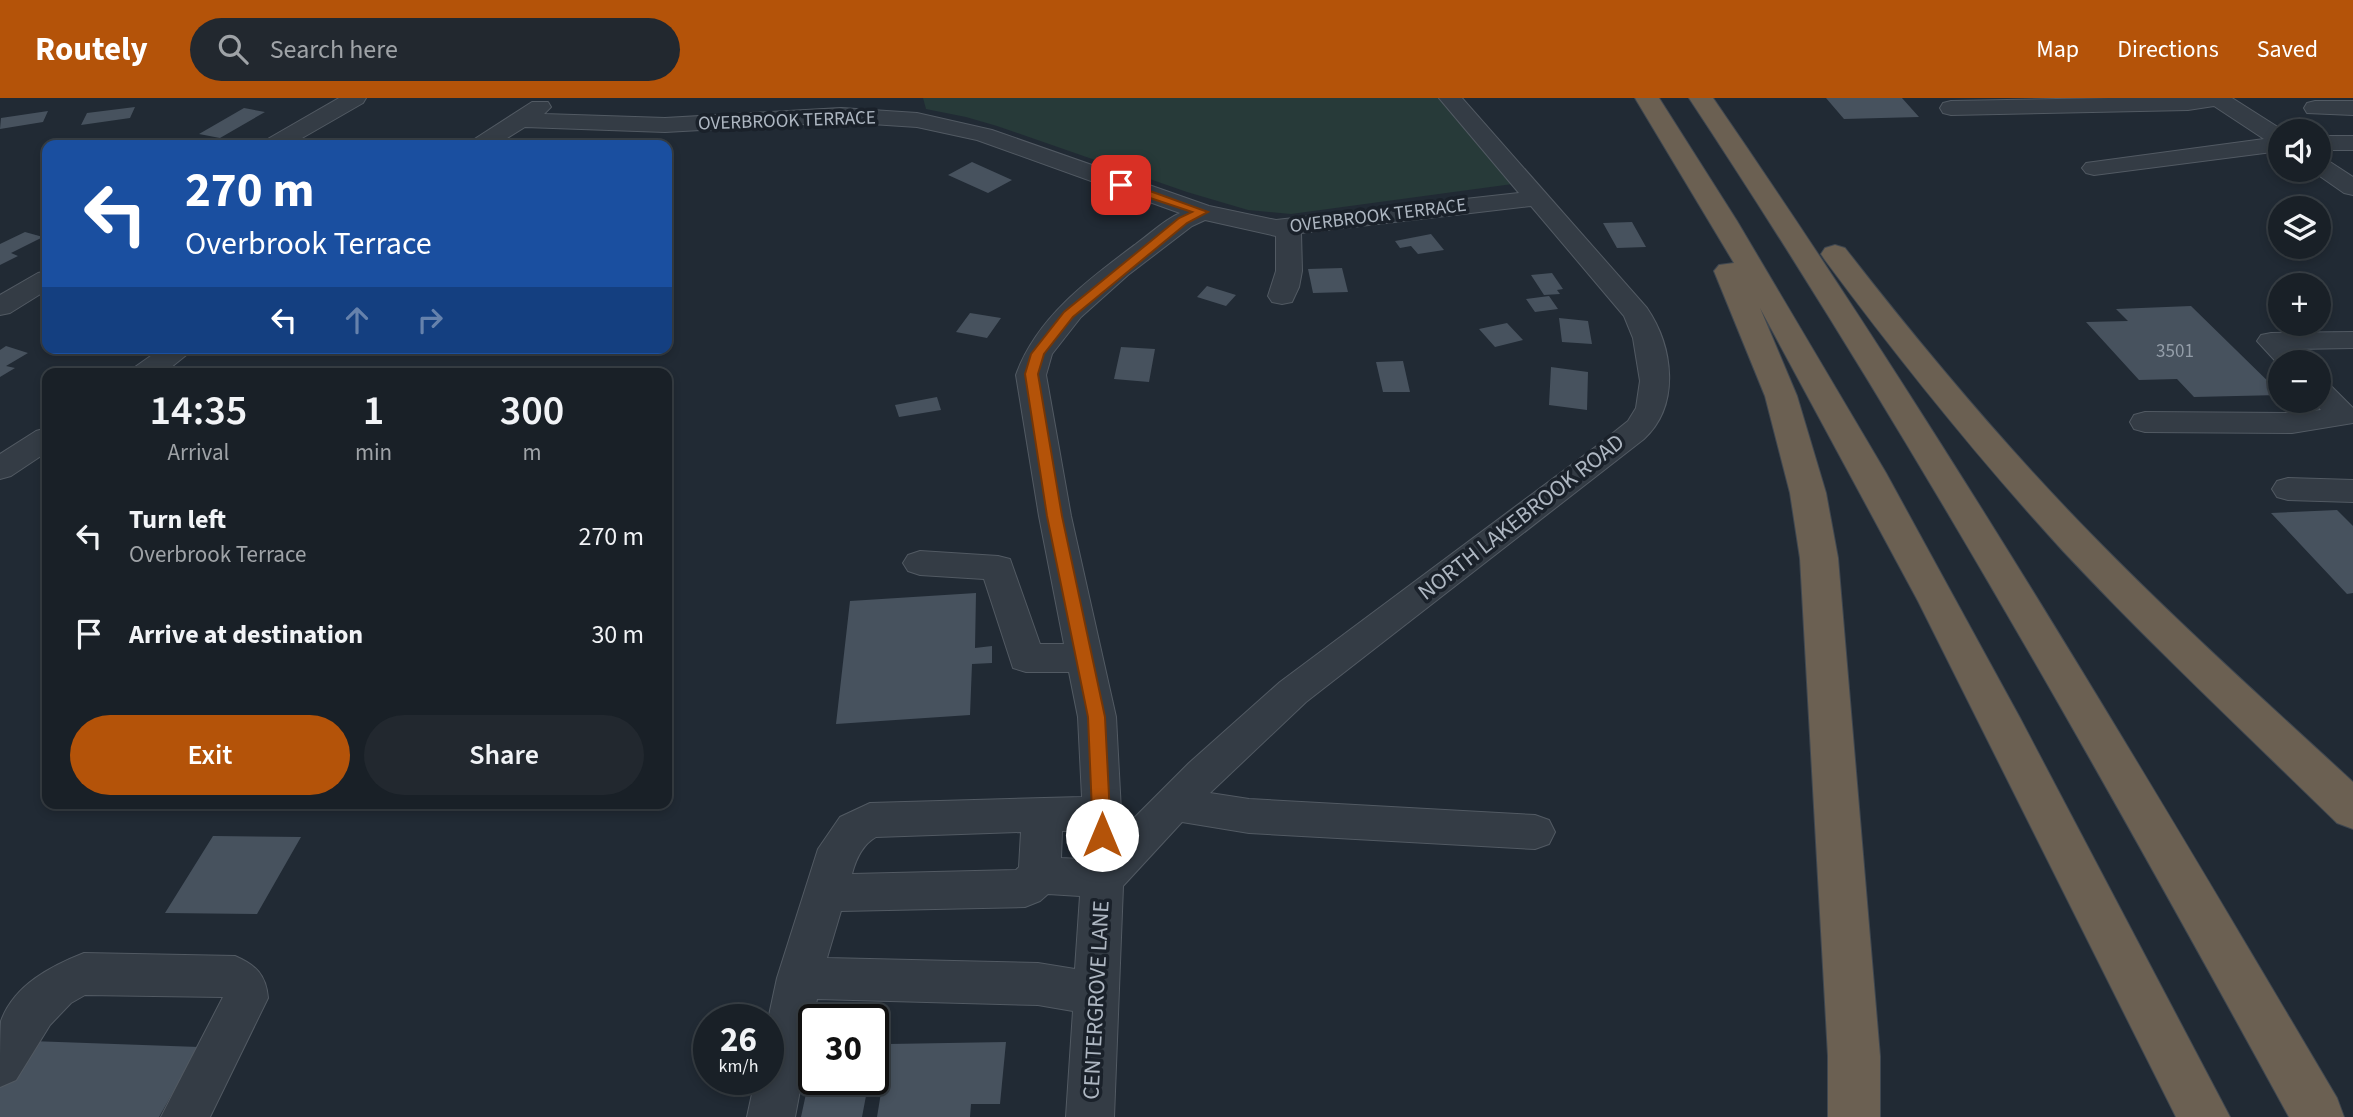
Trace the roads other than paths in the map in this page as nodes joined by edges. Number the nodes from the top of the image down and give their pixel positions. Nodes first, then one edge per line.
1 (552, 98) edge
2 (1450, 98) edge
3 (1647, 98) edge
4 (1701, 98) edge
5 (1715, 98) edge
6 (342, 99) edge
7 (2218, 99) edge
8 (1951, 108) dead end
9 (2315, 108) dead end
10 (2353, 108) edge
11 (520, 120) junction
12 (2268, 133) edge
13 (281, 140) edge
14 (489, 140) edge
15 (2268, 143) edge
16 (2331, 143) edge
17 (2353, 143) edge
18 (2094, 168) dead end
19 (2331, 173) edge
20 (1701, 183) junction
21 (2353, 188) edge
22 (1539, 198) junction
23 (1202, 212) junction
24 (1288, 228) junction
25 (42, 282) edge
26 (1282, 296) dead end
27 (0, 307) edge
28 (2353, 340) edge
29 (2280, 350) edge
30 (172, 354) edge
31 (152, 368) edge
32 (2331, 401) edge
33 (2348, 416) edge
34 (2145, 422) dead end
35 (42, 441) edge
36 (0, 469) edge
37 (2288, 489) dead end
38 (2353, 491) edge
39 (920, 563) dead end
40 (1084, 658) junction
41 (1174, 804) junction
42 (2353, 810) edge
43 (1102, 813) junction
44 (1042, 815) junction
45 (1535, 832) dead end
46 (1040, 875) junction
47 (1102, 879) junction
48 (825, 893) junction
49 (799, 978) junction
50 (1097, 993) junction
51 (0, 1064) edge
52 (185, 1117) edge
53 (771, 1117) edge
54 (1090, 1117) edge
55 (1854, 1117) edge
56 (2204, 1117) edge
57 (2318, 1117) edge

1 - 11 street
2 - 22 street, NORTH LAKEBROOK ROAD
3 - 20 highway
4 - 57 highway
5 - 42 highway
6 - 13 street
7 - 8 street
7 - 12 street
9 - 10 street
11 - 14 street
11 - 23 street, OVERBROOK TERRACE
15 - 18 street
16 - 17 street
19 - 21 street
20 - 55 highway
20 - 56 highway
22 - 24 street, OVERBROOK TERRACE
22 - 41 street, NORTH LAKEBROOK ROAD
23 - 24 street, OVERBROOK TERRACE
23 - 40 street, CENTERGROVE LANE
24 - 26 street
25 - 27 street
28 - 29 street
30 - 31 street
32 - 33 street
33 - 34 street
35 - 36 street
37 - 38 street
39 - 40 street
40 - 43 street, CENTERGROVE LANE
41 - 45 street
41 - 47 street, NORTH LAKEBROOK ROAD
43 - 44 street
43 - 47 street, CENTERGROVE LANE
44 - 46 street
44 - 48 street
46 - 47 street
46 - 48 street
47 - 50 street, CENTERGROVE LANE
48 - 49 street
49 - 50 street
49 - 53 street
50 - 54 street, CENTERGROVE LANE
51 - 52 street

